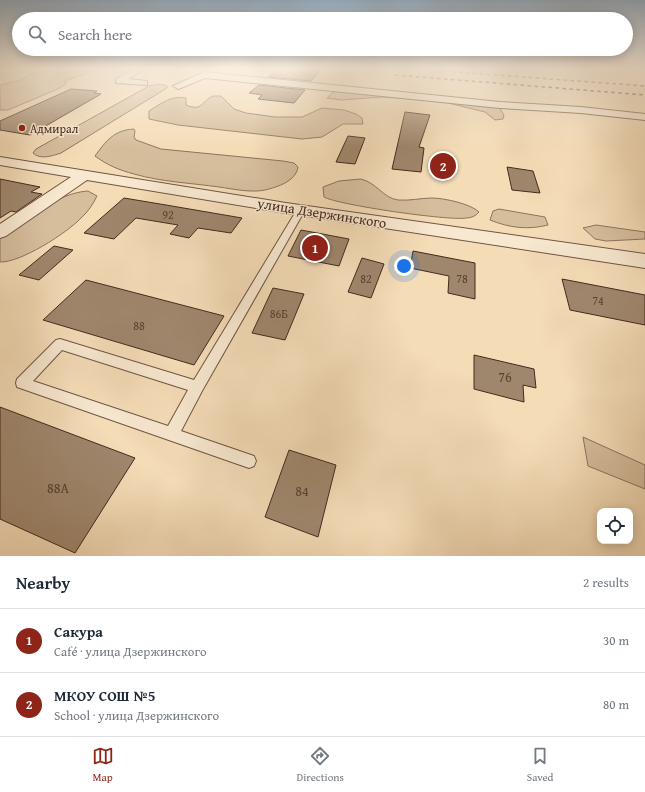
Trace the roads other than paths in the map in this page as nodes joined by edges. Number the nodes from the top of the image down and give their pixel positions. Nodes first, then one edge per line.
1 (401, 95) edge
2 (645, 117) edge
3 (0, 160) edge
4 (84, 175) junction
5 (302, 210) junction
6 (0, 232) edge
7 (645, 261) edge
8 (197, 387) junction
9 (171, 435) junction
10 (249, 461) dead end

1 - 2 street
3 - 4 street, улица Дзержинского
4 - 5 street, улица Дзержинского
4 - 6 street
5 - 7 street, улица Дзержинского
5 - 8 lane
8 - 9 lane
8 - 9 lane
9 - 10 lane

